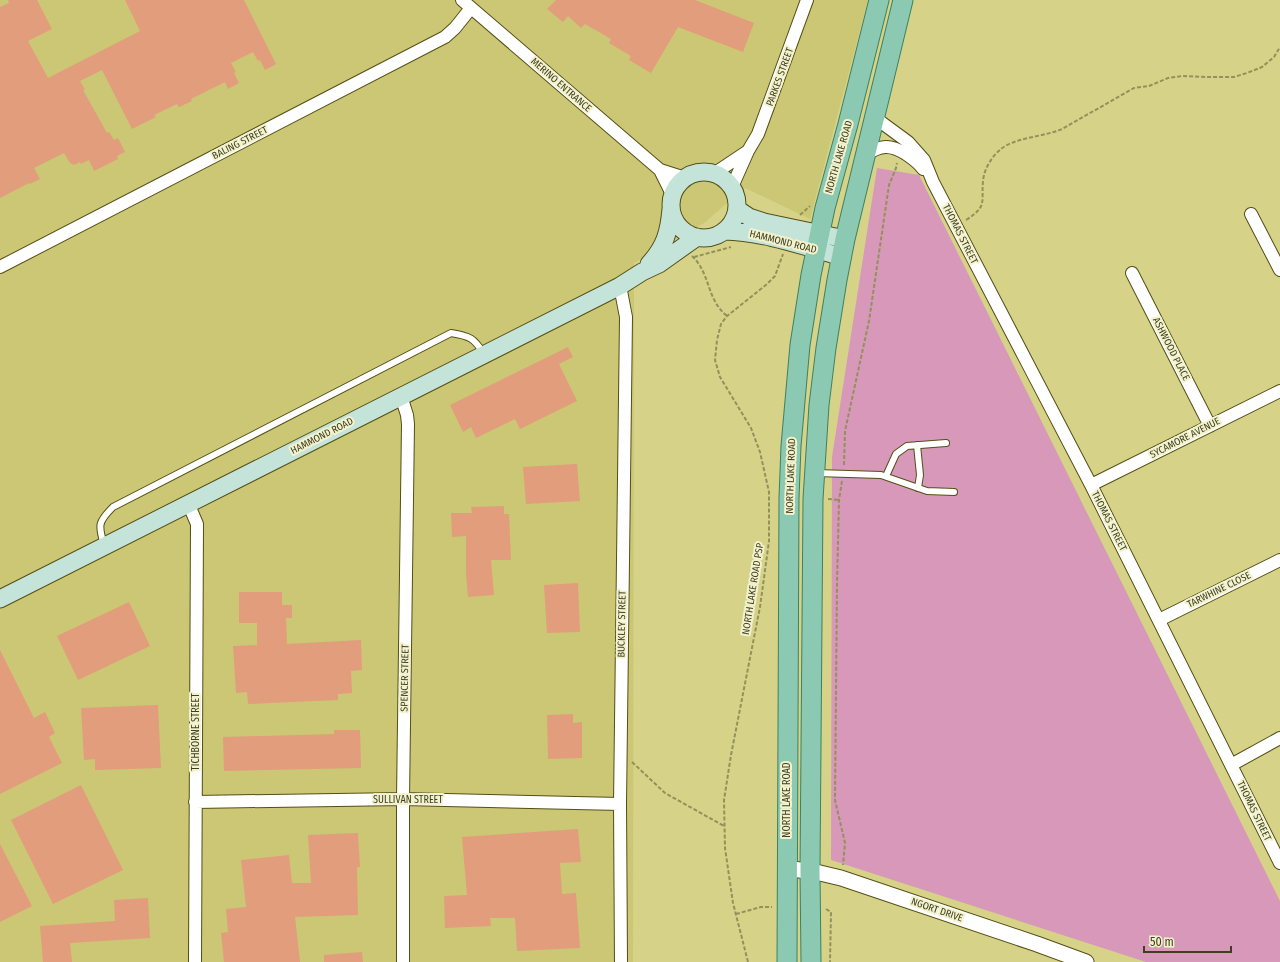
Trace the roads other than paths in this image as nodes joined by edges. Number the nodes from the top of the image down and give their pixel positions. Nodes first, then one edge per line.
1 (807, 0) edge
2 (879, 0) edge
3 (903, 0) edge
4 (466, 4) edge
5 (874, 117) junction
6 (748, 151) junction
7 (865, 155) junction
8 (660, 170) junction
9 (715, 174) junction
10 (685, 178) junction
11 (933, 182) junction
12 (732, 187) junction
13 (672, 202) junction
14 (737, 208) junction
15 (1251, 214) dead end
16 (724, 231) junction
17 (697, 237) junction
18 (818, 242) junction
19 (844, 248) junction
20 (0, 267) edge
21 (1280, 270) edge
22 (642, 272) junction
23 (1132, 273) dead end
24 (620, 286) junction
25 (484, 354) junction
26 (1280, 391) edge
27 (401, 396) junction
28 (1210, 426) junction
29 (946, 443) dead end
30 (917, 445) junction
31 (815, 473) junction
32 (886, 476) junction
33 (1091, 486) junction
34 (918, 488) junction
35 (954, 492) dead end
36 (188, 504) junction
37 (104, 546) junction
38 (1280, 560) edge
39 (0, 598) edge
40 (1159, 620) junction
41 (1280, 738) edge
42 (1231, 764) junction
43 (404, 799) junction
44 (195, 802) junction
45 (620, 804) junction
46 (1280, 863) edge
47 (786, 868) junction
48 (810, 871) junction
49 (195, 962) edge
50 (403, 962) edge
51 (621, 962) edge
52 (787, 962) edge
53 (812, 962) edge
54 (1086, 962) edge

1 - 6 street, PARKES STREET
2 - 18 main road, NORTH LAKE ROAD
3 - 5 main road
4 - 8 street, MERINO ENTRANCE
4 - 20 street, BALING STREET
5 - 7 main road
5 - 11 street, THOMAS STREET
6 - 9 street, PARKES STREET
6 - 12 street, PARKES STREET
7 - 11 street, THOMAS STREET
7 - 19 main road
8 - 10 street, MERINO ENTRANCE
8 - 13 street, MERINO ENTRANCE
9 - 10 main road
9 - 12 main road
10 - 13 main road
11 - 33 street, THOMAS STREET
12 - 14 main road
13 - 17 main road
13 - 22 main road, HAMMOND ROAD
14 - 16 main road
14 - 18 main road, HAMMOND ROAD
15 - 21 street
16 - 17 main road
16 - 18 main road, HAMMOND ROAD
17 - 22 main road, HAMMOND ROAD
18 - 19 main road, HAMMOND ROAD
18 - 47 main road, NORTH LAKE ROAD
19 - 31 main road
22 - 24 main road, HAMMOND ROAD
23 - 28 street, ASHWOOD PLACE
24 - 25 main road, HAMMOND ROAD
24 - 45 street, BUCKLEY STREET
25 - 27 main road, HAMMOND ROAD
25 - 37 lane
26 - 28 street, SYCAMORE AVENUE
27 - 36 main road, HAMMOND ROAD
27 - 43 street, SPENCER STREET
28 - 33 street, SYCAMORE AVENUE
29 - 30 lane
30 - 32 lane
30 - 34 lane
31 - 32 lane
31 - 48 main road
32 - 34 lane
33 - 40 street, THOMAS STREET
34 - 35 lane
36 - 37 main road, HAMMOND ROAD
36 - 44 street, TICHBORNE STREET
37 - 39 main road, HAMMOND ROAD
38 - 40 street, TARWHINE CLOSE
40 - 42 street, THOMAS STREET
41 - 42 street
42 - 46 street, THOMAS STREET
43 - 44 street, SULLIVAN STREET
43 - 45 street, SULLIVAN STREET
43 - 50 street, SPENCER STREET
44 - 49 street, TICHBORNE STREET
45 - 51 street, BUCKLEY STREET
47 - 48 street, NGORT DRIVE
47 - 52 main road, NORTH LAKE ROAD
48 - 53 main road
48 - 54 street, NGORT DRIVE

